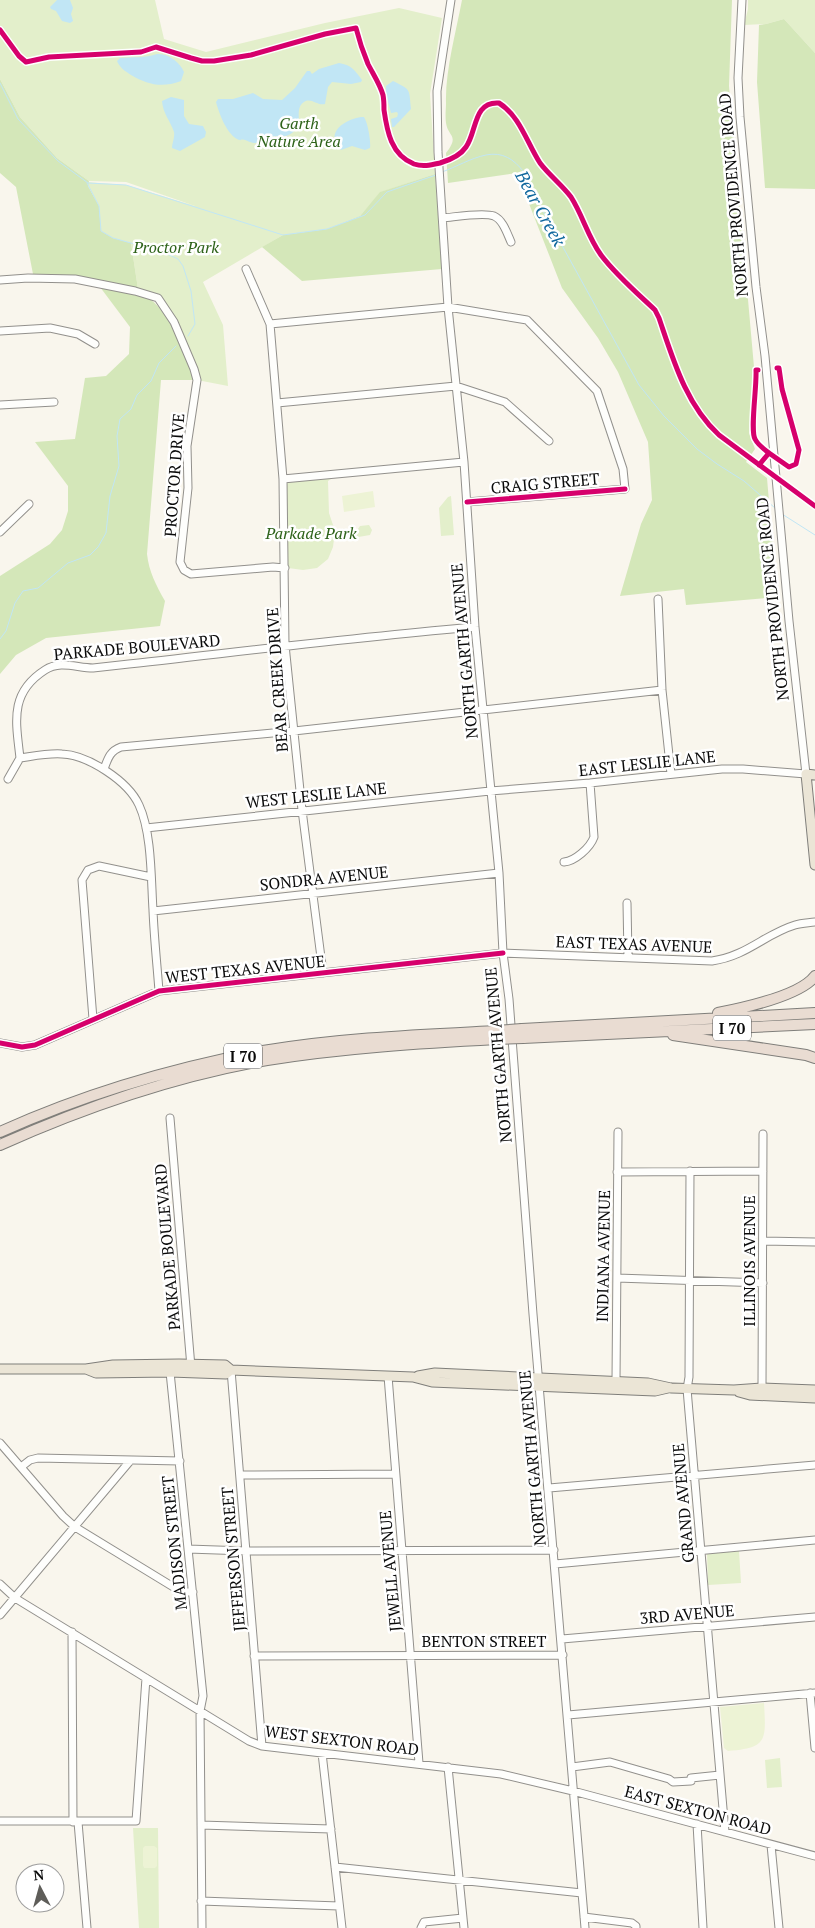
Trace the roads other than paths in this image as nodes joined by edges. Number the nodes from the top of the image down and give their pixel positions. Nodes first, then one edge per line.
1 (451, 0) edge
2 (742, 0) edge
3 (443, 218) junction
4 (511, 242) dead end
5 (246, 269) dead end
6 (0, 280) edge
7 (448, 307) junction
8 (270, 324) junction
9 (0, 331) edge
10 (95, 344) dead end
11 (456, 386) junction
12 (54, 402) dead end
13 (277, 403) junction
14 (0, 405) edge
15 (549, 440) dead end
16 (464, 462) junction
17 (283, 478) junction
18 (467, 502) junction
19 (30, 504) dead end
20 (0, 532) edge
21 (285, 568) junction
22 (658, 599) dead end
23 (475, 627) junction
24 (285, 645) junction
25 (662, 690) junction
26 (482, 709) junction
27 (294, 731) junction
28 (20, 758) junction
29 (104, 768) junction
30 (670, 774) junction
31 (811, 774) edge
32 (8, 779) dead end
33 (590, 783) junction
34 (490, 791) junction
35 (815, 793) edge
36 (809, 802) junction
37 (302, 810) junction
38 (146, 828) junction
39 (564, 862) dead end
40 (815, 865) edge
41 (498, 873) junction
42 (151, 877) junction
43 (313, 893) junction
44 (627, 902) dead end
45 (153, 911) junction
46 (815, 922) edge
47 (503, 953) junction
48 (628, 957) junction
49 (323, 973) junction
50 (815, 976) edge
51 (159, 990) junction
52 (815, 1013) edge
53 (93, 1019) junction
54 (668, 1021) junction
55 (815, 1024) edge
56 (650, 1032) junction
57 (523, 1034) junction
58 (497, 1035) junction
59 (0, 1044) edge
60 (815, 1058) edge
61 (170, 1118) dead end
62 (0, 1132) edge
63 (618, 1132) dead end
64 (763, 1134) dead end
65 (0, 1145) edge
66 (690, 1171) junction
67 (763, 1171) junction
68 (617, 1172) junction
69 (763, 1241) junction
70 (815, 1242) edge
71 (617, 1278) junction
72 (690, 1281) junction
73 (763, 1283) junction
74 (191, 1368) junction
75 (0, 1369) edge
76 (86, 1369) junction
77 (231, 1370) junction
78 (170, 1372) junction
79 (388, 1376) junction
80 (539, 1382) junction
81 (616, 1382) junction
82 (668, 1388) junction
83 (762, 1388) junction
84 (687, 1389) junction
85 (734, 1390) junction
86 (815, 1390) edge
87 (815, 1398) edge
88 (0, 1443) edge
89 (130, 1461) junction
90 (180, 1462) junction
91 (815, 1465) edge
92 (21, 1467) junction
93 (395, 1474) junction
94 (694, 1474) junction
95 (240, 1475) junction
96 (549, 1488) junction
97 (75, 1527) junction
98 (815, 1540) edge
99 (188, 1549) junction
100 (554, 1550) junction
101 (701, 1550) junction
102 (246, 1551) junction
103 (402, 1551) junction
104 (555, 1564) junction
105 (0, 1584) edge
106 (193, 1592) junction
107 (15, 1598) junction
108 (0, 1615) edge
109 (815, 1617) edge
110 (707, 1626) junction
111 (72, 1632) junction
112 (562, 1639) junction
113 (563, 1654) junction
114 (254, 1656) junction
115 (411, 1656) junction
116 (146, 1678) junction
117 (813, 1693) edge
118 (714, 1702) junction
119 (200, 1710) junction
120 (568, 1715) junction
121 (262, 1746) junction
122 (815, 1748) edge
123 (322, 1752) junction
124 (419, 1764) junction
125 (448, 1767) junction
126 (572, 1767) junction
127 (720, 1775) junction
128 (574, 1791) junction
129 (0, 1821) edge
130 (76, 1822) junction
131 (697, 1824) junction
132 (201, 1825) junction
133 (330, 1829) junction
134 (725, 1832) junction
135 (771, 1845) junction
136 (815, 1856) edge
137 (335, 1866) junction
138 (458, 1879) junction
139 (582, 1893) junction
140 (202, 1901) junction
141 (339, 1906) junction
142 (584, 1917) junction
143 (462, 1918) junction
144 (86, 1928) edge
145 (202, 1928) edge
146 (342, 1928) edge
147 (421, 1928) edge
148 (464, 1928) edge
149 (585, 1928) edge
150 (636, 1928) edge
151 (703, 1928) edge
152 (779, 1928) edge

1 - 3 street, NORTH GARTH AVENUE
2 - 31 street, NORTH PROVIDENCE ROAD
3 - 4 street
3 - 7 street, NORTH GARTH AVENUE
5 - 8 street, BEAR CREEK DRIVE
6 - 21 street, PROCTOR DRIVE
7 - 8 street
7 - 11 street, NORTH GARTH AVENUE
7 - 18 street, CRAIG STREET
8 - 13 street, BEAR CREEK DRIVE
9 - 10 street
11 - 13 street
11 - 15 street
11 - 16 street, NORTH GARTH AVENUE
12 - 14 street
13 - 17 street, BEAR CREEK DRIVE
16 - 17 street
16 - 18 street, NORTH GARTH AVENUE
17 - 21 street, BEAR CREEK DRIVE
18 - 23 street, NORTH GARTH AVENUE
19 - 20 street
21 - 24 street, BEAR CREEK DRIVE
22 - 25 street
23 - 24 street, PARKADE BOULEVARD
23 - 26 street, NORTH GARTH AVENUE
24 - 27 street, BEAR CREEK DRIVE
24 - 28 street, PARKADE BOULEVARD
25 - 26 street
25 - 30 street
26 - 27 street
26 - 34 street, NORTH GARTH AVENUE
27 - 29 street
27 - 37 street, BEAR CREEK DRIVE
28 - 29 street
28 - 32 street
29 - 38 street
30 - 31 street, EAST LESLIE LANE
30 - 33 street, EAST LESLIE LANE
31 - 36 main road, NORTH PROVIDENCE ROAD
33 - 34 street, EAST LESLIE LANE
33 - 39 street
34 - 37 street, WEST LESLIE LANE
34 - 41 street, NORTH GARTH AVENUE
35 - 36 main road
36 - 40 main road, NORTH PROVIDENCE ROAD
37 - 38 street, WEST LESLIE LANE
37 - 43 street, BEAR CREEK DRIVE
38 - 42 street
41 - 43 street, SONDRA AVENUE
41 - 47 street, NORTH GARTH AVENUE
42 - 45 street
42 - 53 street
43 - 45 street, SONDRA AVENUE
43 - 49 street, BEAR CREEK DRIVE
44 - 48 street
45 - 51 street
46 - 48 street, EAST TEXAS AVENUE
47 - 48 street, EAST TEXAS AVENUE
47 - 49 street, WEST TEXAS AVENUE
47 - 80 street, NORTH GARTH AVENUE
49 - 51 street, WEST TEXAS AVENUE
50 - 54 highway
51 - 53 street, WEST TEXAS AVENUE
52 - 54 highway, I 70
53 - 59 street, WEST TEXAS AVENUE
54 - 57 highway, I 70
55 - 56 highway, I 70
56 - 57 highway, I 70
56 - 60 highway
57 - 58 highway, I 70, bridge
58 - 62 highway, I 70
58 - 65 highway, I 70
61 - 74 street, PARKADE BOULEVARD
63 - 68 street, INDIANA AVENUE
64 - 67 street, ILLINOIS AVENUE
66 - 67 street
66 - 68 street
66 - 72 street, GRAND AVENUE
67 - 69 street, ILLINOIS AVENUE
68 - 71 street, INDIANA AVENUE
69 - 70 street
69 - 73 street, ILLINOIS AVENUE
71 - 72 street
71 - 81 street, INDIANA AVENUE
72 - 73 street
72 - 84 street, GRAND AVENUE
73 - 83 street, ILLINOIS AVENUE
74 - 76 main road
74 - 77 main road
74 - 78 main road
75 - 76 main road
76 - 78 main road
77 - 79 main road
77 - 95 street, JEFFERSON STREET
78 - 90 street, MADISON STREET
79 - 80 main road
79 - 93 street, JEWELL AVENUE
80 - 81 main road
80 - 82 main road
80 - 96 street, NORTH GARTH AVENUE
81 - 82 main road
82 - 84 main road
83 - 85 main road
83 - 86 main road
84 - 85 main road
84 - 94 street, GRAND AVENUE
85 - 87 main road
88 - 92 street
89 - 90 street
89 - 92 street
89 - 97 street
90 - 99 street, MADISON STREET
91 - 94 street
92 - 97 street
93 - 95 street
93 - 103 street, JEWELL AVENUE
94 - 96 street
94 - 101 street, GRAND AVENUE
95 - 102 street, JEFFERSON STREET
96 - 100 street, NORTH GARTH AVENUE
97 - 106 street
97 - 107 street
98 - 101 street
99 - 102 street
99 - 106 street, MADISON STREET
100 - 103 street
100 - 104 street, NORTH GARTH AVENUE
101 - 104 street
101 - 110 street, GRAND AVENUE
102 - 103 street
102 - 114 street, JEFFERSON STREET
103 - 115 street, JEWELL AVENUE
104 - 112 street, NORTH GARTH AVENUE
105 - 107 street, WEST SEXTON ROAD
106 - 119 street, MADISON STREET
107 - 108 street
107 - 111 street, WEST SEXTON ROAD
109 - 110 street, 3RD AVENUE
110 - 112 street, 3RD AVENUE
110 - 118 street, GRAND AVENUE
111 - 116 street, WEST SEXTON ROAD
111 - 130 street
112 - 113 street, NORTH GARTH AVENUE
113 - 115 street, BENTON STREET
113 - 120 street, NORTH GARTH AVENUE
114 - 115 street, BENTON STREET
114 - 121 street, JEFFERSON STREET
115 - 124 street, JEWELL AVENUE
116 - 119 street, WEST SEXTON ROAD
116 - 130 street
117 - 118 street
117 - 122 street
118 - 120 street
118 - 127 street, GRAND AVENUE
119 - 121 street, WEST SEXTON ROAD
119 - 132 street, MADISON STREET
120 - 126 street, NORTH GARTH AVENUE
121 - 123 street, WEST SEXTON ROAD
123 - 124 street, WEST SEXTON ROAD
123 - 133 street
124 - 125 street, WEST SEXTON ROAD
125 - 128 street, WEST SEXTON ROAD
125 - 138 street
126 - 127 street
126 - 128 street, NORTH GARTH AVENUE
127 - 134 street, GRAND AVENUE
128 - 131 street, EAST SEXTON ROAD
128 - 139 street, NORTH GARTH AVENUE
129 - 130 street
130 - 144 street
131 - 134 street, EAST SEXTON ROAD
131 - 151 street
132 - 133 street
132 - 140 street, MADISON STREET
133 - 137 street
134 - 135 street, EAST SEXTON ROAD
135 - 136 street, EAST SEXTON ROAD
135 - 152 street
137 - 138 street
137 - 141 street
138 - 139 street
138 - 143 street
139 - 142 street, NORTH GARTH AVENUE
140 - 141 street
140 - 145 street, MADISON STREET
141 - 146 street
142 - 149 street, NORTH GARTH AVENUE
142 - 150 street
143 - 147 street
143 - 148 street

